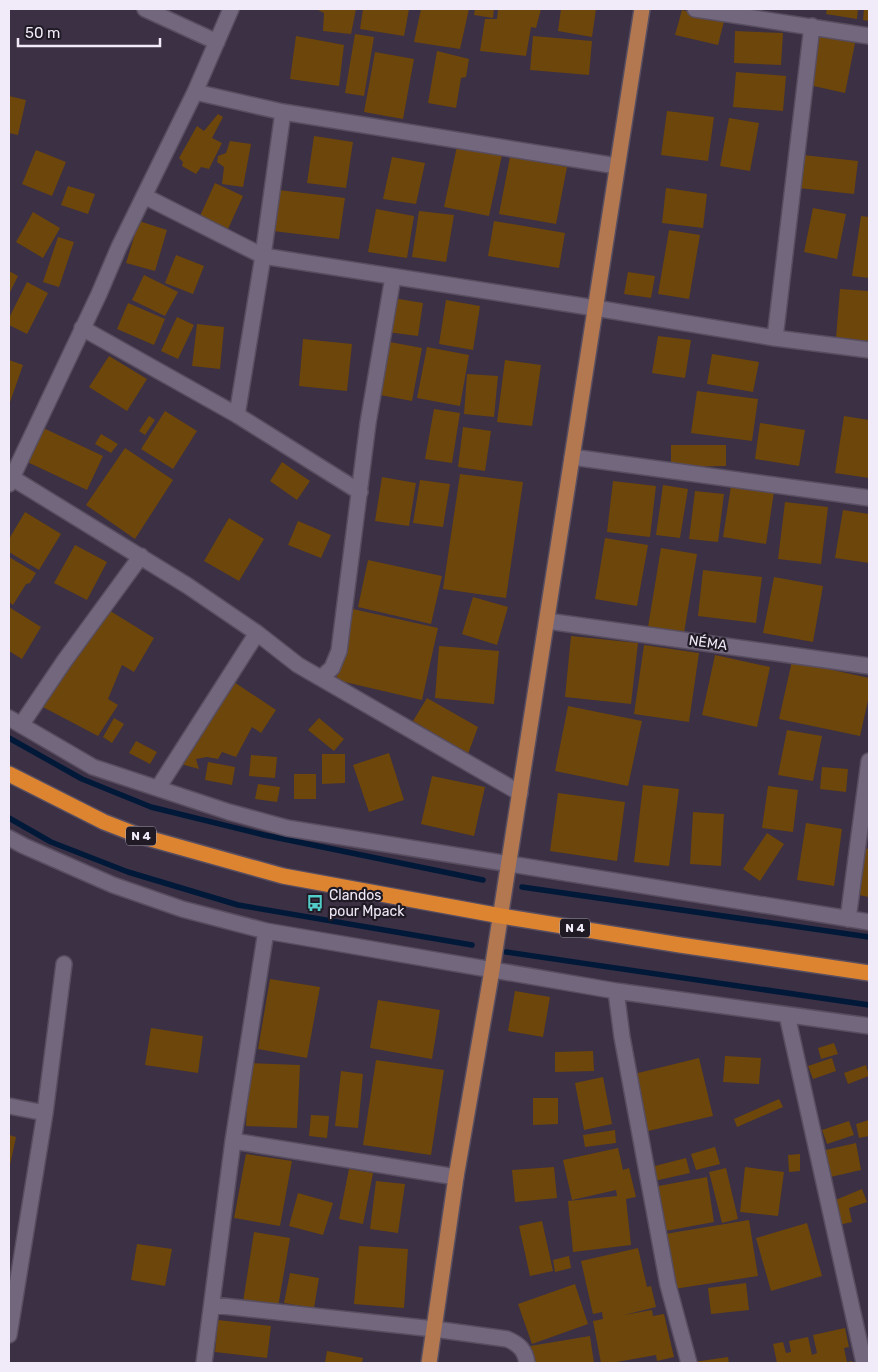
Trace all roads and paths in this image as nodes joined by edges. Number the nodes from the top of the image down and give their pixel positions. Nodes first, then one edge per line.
1 (145, 9) edge
2 (231, 9) edge
3 (642, 9) edge
4 (695, 9) edge
5 (812, 26) junction
6 (869, 36) edge
7 (217, 42) junction
8 (195, 92) junction
9 (283, 112) junction
10 (617, 166) junction
11 (144, 196) junction
12 (263, 256) junction
13 (393, 277) junction
14 (595, 308) junction
15 (82, 328) junction
16 (775, 338) junction
17 (869, 350) edge
18 (237, 415) junction
19 (572, 457) junction
20 (10, 479) edge
21 (360, 492) junction
22 (869, 498) edge
23 (141, 556) junction
24 (546, 621) junction
25 (257, 633) junction
26 (869, 666) edge
27 (322, 678) junction
28 (15, 722) edge
29 (869, 761) edge
30 (9, 774) edge
31 (158, 788) junction
32 (520, 794) junction
33 (9, 838) edge
34 (509, 863) junction
35 (501, 916) junction
36 (848, 919) junction
37 (869, 922) edge
38 (266, 931) junction
39 (64, 964) dead end
40 (492, 970) junction
41 (869, 973) edge
42 (616, 991) junction
43 (787, 1015) junction
44 (869, 1026) edge
45 (9, 1106) edge
46 (45, 1113) junction
47 (233, 1140) junction
48 (456, 1177) junction
49 (213, 1305) junction
50 (434, 1329) junction
51 (9, 1335) edge
52 (204, 1363) edge
53 (429, 1363) edge
54 (527, 1363) edge
55 (689, 1363) edge
56 (864, 1363) edge

1 - 7 street
2 - 7 street
3 - 10 main road
4 - 5 street
5 - 6 street
5 - 16 street
7 - 8 street
8 - 9 street
8 - 11 street
9 - 10 street
9 - 12 street
10 - 14 main road
11 - 12 street
11 - 15 street
12 - 13 street
12 - 18 street
13 - 14 street
13 - 21 street
14 - 16 street
14 - 19 main road
15 - 18 street
15 - 20 street
16 - 17 street
18 - 21 street
19 - 22 street
19 - 24 main road
20 - 23 street
21 - 27 street
23 - 25 street
23 - 28 street
24 - 26 street, NÉMA
24 - 32 main road
25 - 27 street
25 - 31 street
27 - 32 street
28 - 31 street
29 - 36 street
30 - 35 highway, N 4
31 - 34 street
32 - 34 main road
33 - 38 street
34 - 35 main road
34 - 36 street
35 - 40 main road
35 - 41 highway, N 4
36 - 37 street
38 - 40 street
38 - 47 street
39 - 46 street
40 - 42 street
40 - 48 main road
42 - 43 street
42 - 55 street
43 - 44 street
43 - 56 street
45 - 46 street
46 - 51 street
47 - 48 street
47 - 49 street
48 - 50 main road
49 - 50 street
49 - 52 street
50 - 53 main road
50 - 54 street

